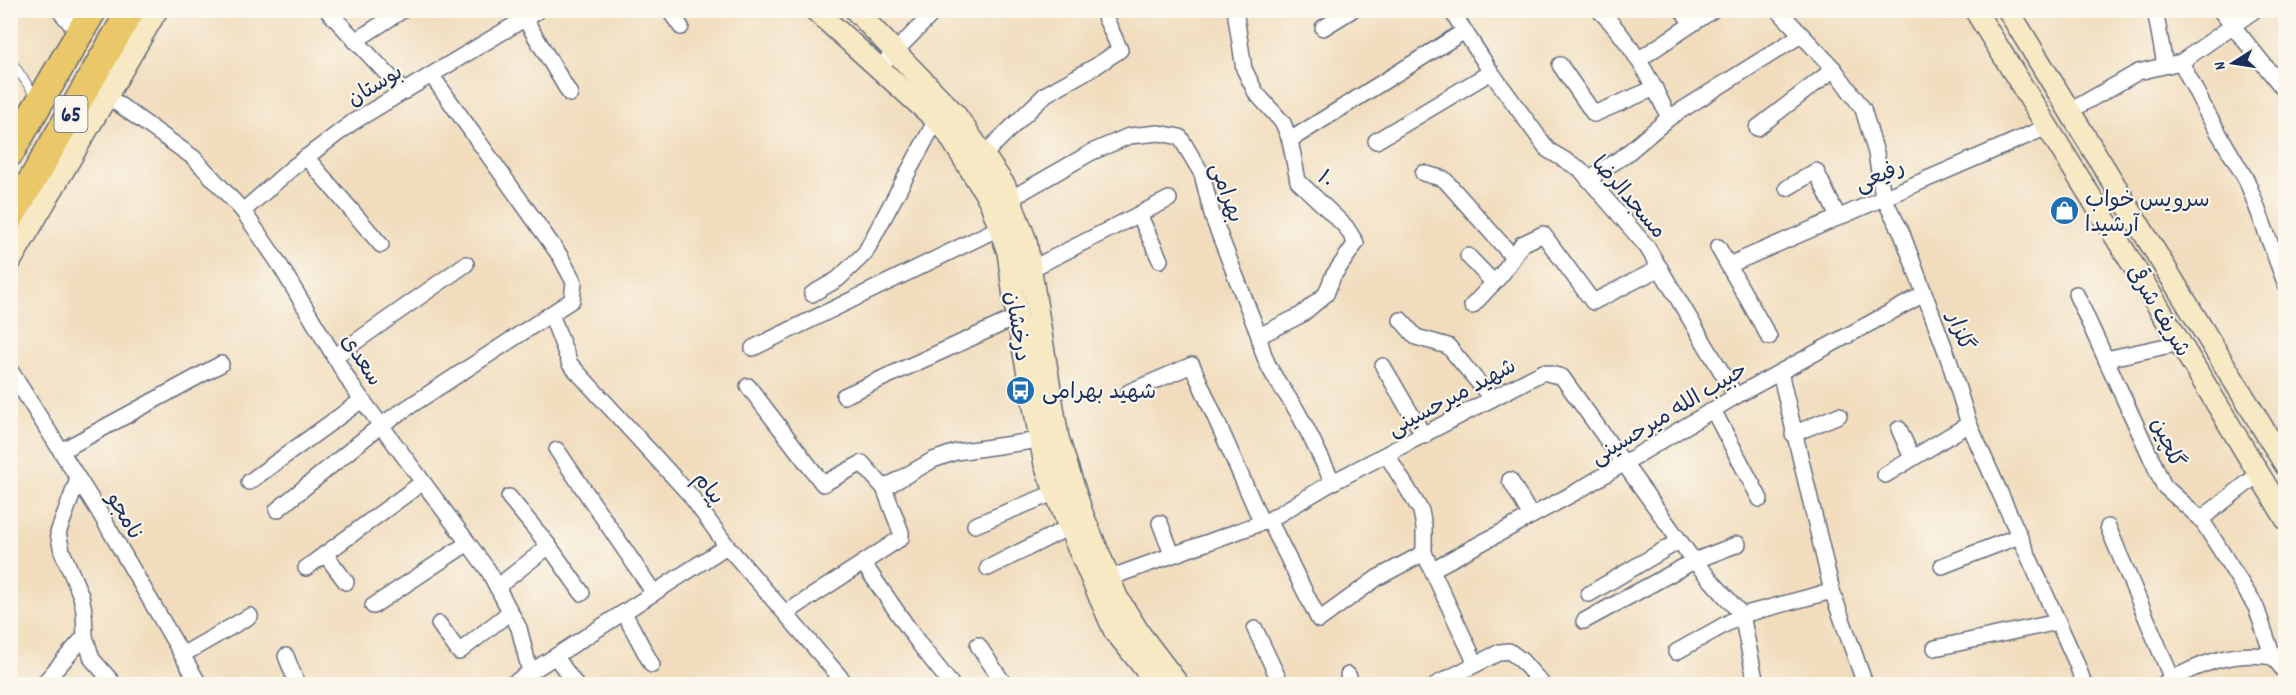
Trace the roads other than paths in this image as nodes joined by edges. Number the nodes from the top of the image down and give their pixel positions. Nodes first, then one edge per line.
1 (131, 10) edge
2 (157, 10) edge
3 (327, 10) edge
4 (403, 10) edge
5 (539, 10) edge
6 (669, 10) edge
7 (815, 10) edge
8 (855, 10) edge
9 (936, 10) edge
10 (1102, 10) edge
11 (1235, 10) edge
12 (1352, 10) edge
13 (1451, 10) edge
14 (1599, 10) edge
15 (1682, 10) edge
16 (1713, 10) edge
17 (1778, 10) edge
18 (1975, 10) edge
19 (2008, 10) edge
20 (2155, 10) edge
21 (2220, 10) edge
22 (2255, 10) edge
23 (76, 14) edge
24 (525, 19) junction
25 (1692, 24) junction
26 (2232, 26) junction
27 (681, 27) dead end
28 (1323, 28) dead end
29 (1463, 32) junction
30 (1801, 34) junction
31 (355, 41) junction
32 (895, 52) junction
33 (10, 59) edge
34 (1638, 60) junction
35 (2181, 62) junction
36 (1560, 65) dead end
37 (2165, 65) junction
38 (879, 68) junction
39 (1834, 69) junction
40 (1491, 72) junction
41 (432, 76) junction
42 (1655, 88) junction
43 (32, 91) junction
44 (404, 92) junction
45 (2286, 92) edge
46 (570, 94) dead end
47 (107, 96) junction
48 (2070, 111) junction
49 (1669, 118) junction
50 (936, 120) junction
51 (10, 126) edge
52 (2047, 127) junction
53 (1757, 128) dead end
54 (1290, 140) junction
55 (1376, 141) dead end
56 (10, 153) edge
57 (306, 157) junction
58 (977, 162) junction
59 (1423, 173) dead end
60 (1588, 179) junction
61 (1787, 188) dead end
62 (1883, 197) junction
63 (1010, 199) junction
64 (1169, 199) dead end
65 (243, 211) junction
66 (1139, 214) junction
67 (1838, 217) junction
68 (10, 218) edge
69 (999, 228) junction
70 (381, 245) dead end
71 (1718, 247) dead end
72 (1468, 256) dead end
73 (1514, 258) junction
74 (1160, 260) dead end
75 (10, 262) edge
76 (466, 264) dead end
77 (1728, 265) junction
78 (1660, 268) junction
79 (1031, 269) junction
80 (2167, 271) junction
81 (1494, 283) junction
82 (2145, 285) junction
83 (2286, 285) edge
84 (812, 294) dead end
85 (1924, 294) junction
86 (2076, 294) dead end
87 (1472, 306) dead end
88 (551, 314) junction
89 (1017, 317) junction
90 (1401, 320) dead end
91 (1259, 336) junction
92 (1769, 337) dead end
93 (2180, 343) junction
94 (753, 348) dead end
95 (334, 357) junction
96 (2106, 359) junction
97 (221, 364) dead end
98 (1383, 366) dead end
99 (10, 370) edge
100 (1780, 372) junction
101 (748, 386) dead end
102 (1129, 392) dead end
103 (844, 396) dead end
104 (1736, 396) junction
105 (1492, 399) junction
106 (362, 400) junction
107 (1713, 410) junction
108 (1839, 415) dead end
109 (1969, 424) junction
110 (381, 426) junction
111 (1899, 429) dead end
112 (1794, 434) junction
113 (1424, 436) junction
114 (1040, 440) junction
115 (557, 450) dead end
116 (61, 451) junction
117 (1387, 455) junction
118 (1912, 458) junction
119 (2284, 460) edge
120 (1624, 464) junction
121 (2259, 474) junction
122 (1885, 475) dead end
123 (78, 479) junction
124 (1510, 480) dead end
125 (249, 482) dead end
126 (423, 482) junction
127 (1333, 482) junction
128 (884, 488) junction
129 (1056, 492) junction
130 (509, 497) dead end
131 (1760, 499) dead end
132 (277, 510) dead end
133 (1532, 516) junction
134 (2201, 519) junction
135 (2286, 519) edge
136 (1265, 521) junction
137 (1160, 523) dead end
138 (975, 525) dead end
139 (1069, 527) junction
140 (2108, 527) dead end
141 (2019, 536) junction
142 (1679, 541) junction
143 (468, 543) junction
144 (1738, 544) dead end
145 (549, 546) junction
146 (728, 546) junction
147 (1424, 553) junction
148 (325, 554) junction
149 (1172, 554) junction
150 (1694, 561) junction
151 (863, 563) junction
152 (1942, 566) dead end
153 (306, 568) dead end
154 (988, 568) dead end
155 (1433, 569) junction
156 (1101, 581) junction
157 (346, 582) dead end
158 (497, 587) junction
159 (1832, 591) junction
160 (582, 593) dead end
161 (654, 593) junction
162 (1589, 594) dead end
163 (373, 606) dead end
164 (510, 612) junction
165 (624, 613) junction
166 (786, 613) junction
167 (1742, 615) junction
168 (250, 616) dead end
169 (1584, 621) dead end
170 (2058, 622) junction
171 (439, 624) dead end
172 (1255, 629) dead end
173 (85, 636) junction
174 (978, 645) dead end
175 (1935, 648) dead end
176 (1676, 652) dead end
177 (182, 655) junction
178 (286, 656) dead end
179 (556, 657) junction
180 (2273, 657) junction
181 (1476, 664) junction
182 (652, 665) dead end
183 (2285, 672) edge
184 (527, 680) edge
185 (2167, 682) edge
186 (1755, 683) edge
187 (43, 684) edge
188 (114, 684) edge
189 (199, 684) edge
190 (297, 684) edge
191 (513, 684) edge
192 (575, 684) edge
193 (846, 684) edge
194 (951, 684) edge
195 (1004, 684) edge
196 (1157, 684) edge
197 (1178, 684) edge
198 (1281, 684) edge
199 (1437, 684) edge
200 (1542, 684) edge
201 (1865, 684) edge
202 (2084, 684) edge

1 - 68 highway, 65
2 - 47 main road
3 - 31 street
4 - 31 street
5 - 24 street, بوستان
6 - 27 street
7 - 38 main road, درخشان
8 - 32 main road, درخشان
9 - 32 street
10 - 58 street
11 - 54 street, ۱۰
12 - 28 street
13 - 29 street, مسجدالرضا
14 - 34 street
15 - 25 street
16 - 25 street
17 - 30 street, گلزار
18 - 52 main road, شریف شرقی
19 - 48 main road, شریف شرقی
20 - 37 street
21 - 26 street
22 - 26 street
23 - 43 main road
23 - 56 highway, 65
24 - 41 street, بوستان
24 - 46 street
25 - 34 street
26 - 35 street
26 - 45 street
29 - 40 street, مسجدالرضا
29 - 54 street
30 - 39 street, گلزار
30 - 49 street
31 - 44 street
32 - 38 street
32 - 58 main road, درخشان
33 - 43 lane
34 - 42 street
35 - 37 street
35 - 83 street
36 - 42 street
37 - 48 street
38 - 50 main road, درخشان
39 - 53 street
39 - 62 street, گلزار
40 - 55 street
40 - 60 street, مسجدالرضا
41 - 44 street, بوستان
41 - 88 street
42 - 49 street
43 - 51 main road
44 - 57 street, بوستان
47 - 65 street, سعدی
47 - 75 main road
48 - 80 main road, شریف شرقی
49 - 60 street
50 - 58 main road, درخشان
50 - 84 street
52 - 62 street, رفیعی
52 - 82 main road, شریف شرقی
54 - 91 street, ۱۰
57 - 65 street, بوستان
57 - 70 street
58 - 63 main road, درخشان
58 - 69 main road, درخشان
59 - 73 street
60 - 78 street, مسجدالرضا
61 - 67 street
62 - 67 street, رفیعی
62 - 85 street, گلزار
63 - 79 main road, درخشان
63 - 91 street, بهرامی
64 - 66 street
65 - 95 street, سعدی
66 - 74 street
66 - 79 street
67 - 77 street, رفیعی
69 - 89 main road, درخشان
69 - 94 street
71 - 77 street
72 - 81 street
73 - 78 street
73 - 81 street
76 - 95 street
77 - 92 street
78 - 104 street, مسجدالرضا
79 - 156 main road, درخشان
80 - 82 main road
80 - 119 main road, شریف شرقی
81 - 87 street
82 - 93 main road, شریف شرقی
85 - 100 street, حبیب الله میرحسینی
85 - 109 street, گلزار
86 - 96 street, گلچین
88 - 110 street
88 - 146 street, پیام
89 - 103 street
89 - 114 main road, درخشان
90 - 105 street
91 - 127 street
93 - 96 street
93 - 121 main road, شریف شرقی
95 - 106 street, سعدی
96 - 134 street, گلچین
97 - 116 street
98 - 113 street
99 - 116 street, نامجو
100 - 104 street, حبیب الله میرحسینی
100 - 112 street
101 - 128 street
102 - 136 street
104 - 107 street, حبیب الله میرحسینی
105 - 113 street, شهید میرحسینی
105 - 120 street, شهید میرحسینی
106 - 110 street, سعدی
106 - 125 street
107 - 120 street, حبیب الله میرحسینی
107 - 131 street
108 - 112 street
109 - 118 street
109 - 141 street, گلزار
110 - 126 street, سعدی
110 - 132 street
111 - 118 street
112 - 159 street
113 - 117 street, شهید میرحسینی
114 - 128 street
114 - 129 main road, درخشان
115 - 161 street
116 - 123 street, نامجو
117 - 127 street, شهید میرحسینی
117 - 147 street
118 - 122 street
120 - 133 street, حبیب الله میرحسینی
120 - 142 street, شهید میرحسینی
121 - 134 street
121 - 135 main road, شریف شرقی
123 - 173 street
123 - 177 street, نامجو
124 - 133 street
126 - 143 street, سعدی
126 - 148 street
127 - 136 street, شهید میرحسینی
128 - 151 street
129 - 138 street
129 - 139 main road, درخشان
130 - 145 street
133 - 155 street, حبیب الله میرحسینی
134 - 180 street, گلچین
136 - 147 street
136 - 149 street, شهید میرحسینی
137 - 149 street
139 - 154 street
139 - 156 main road, درخشان
140 - 185 street
141 - 152 street
141 - 170 street, گلزار
142 - 150 street, شهید میرحسینی
142 - 162 street
143 - 158 street, سعدی
143 - 163 street
144 - 150 street
145 - 158 street
145 - 160 street
146 - 161 street
146 - 166 street, پیام
147 - 155 street
148 - 153 street
148 - 157 street
149 - 156 street, شهید میرحسینی
150 - 167 street, شهید میرحسینی
150 - 169 street
151 - 166 street
151 - 194 street
155 - 181 street
156 - 196 main road, درخشان
156 - 197 main road, درخشان
158 - 164 street, سعدی
159 - 167 street
159 - 201 street
161 - 165 street
164 - 171 street
164 - 184 street, سعدی
165 - 179 street
165 - 182 street
166 - 193 street, پیام
167 - 176 street
167 - 186 street
168 - 177 street
170 - 175 street
170 - 202 street, گلزار
172 - 198 street
173 - 187 street
173 - 188 street
174 - 195 street
177 - 189 street, نامجو
178 - 190 street
179 - 184 street
179 - 192 street
180 - 183 street, گلچین
180 - 185 street
181 - 199 street
181 - 200 street
184 - 191 street

